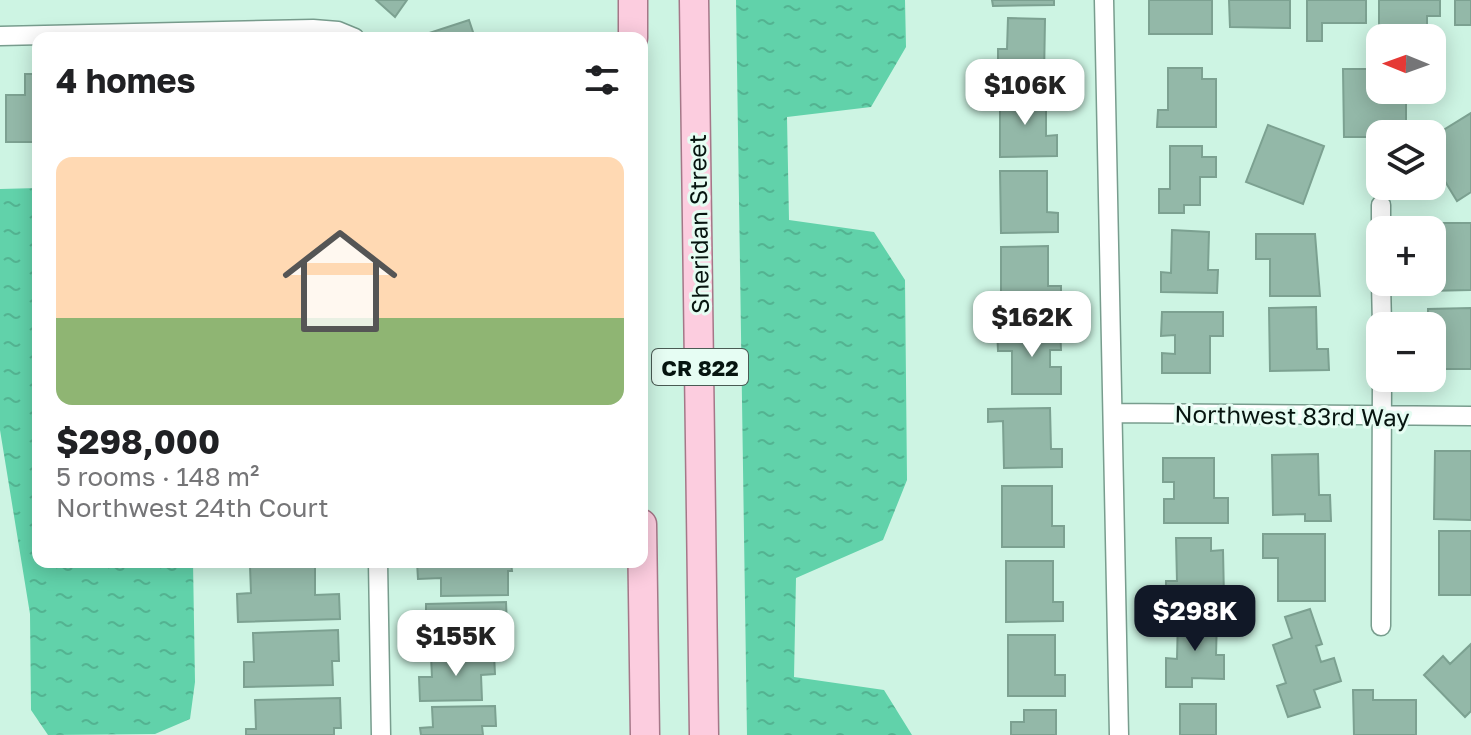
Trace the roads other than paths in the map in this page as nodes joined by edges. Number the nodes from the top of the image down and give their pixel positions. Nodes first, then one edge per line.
1 (633, 0) edge
2 (694, 0) edge
3 (1104, 0) edge
4 (179, 32) edge
5 (340, 32) edge
6 (633, 32) edge
7 (32, 35) edge
8 (0, 36) edge
9 (1381, 205) dead end
10 (1381, 216) edge
11 (1382, 392) edge
12 (1113, 413) junction
13 (1382, 416) junction
14 (1471, 416) edge
15 (378, 568) edge
16 (643, 568) edge
17 (1381, 626) dead end
18 (381, 735) edge
19 (645, 735) edge
20 (704, 735) edge
21 (1119, 735) edge

1 - 6 main road
2 - 20 main road, Sheridan Street / CR 822
3 - 12 street
4 - 5 street
7 - 8 street
9 - 10 street
11 - 13 street
12 - 13 street, Northwest 83rd Way
12 - 21 street
13 - 14 street, Northwest 83rd Way
13 - 17 street
15 - 18 street
16 - 19 main road

